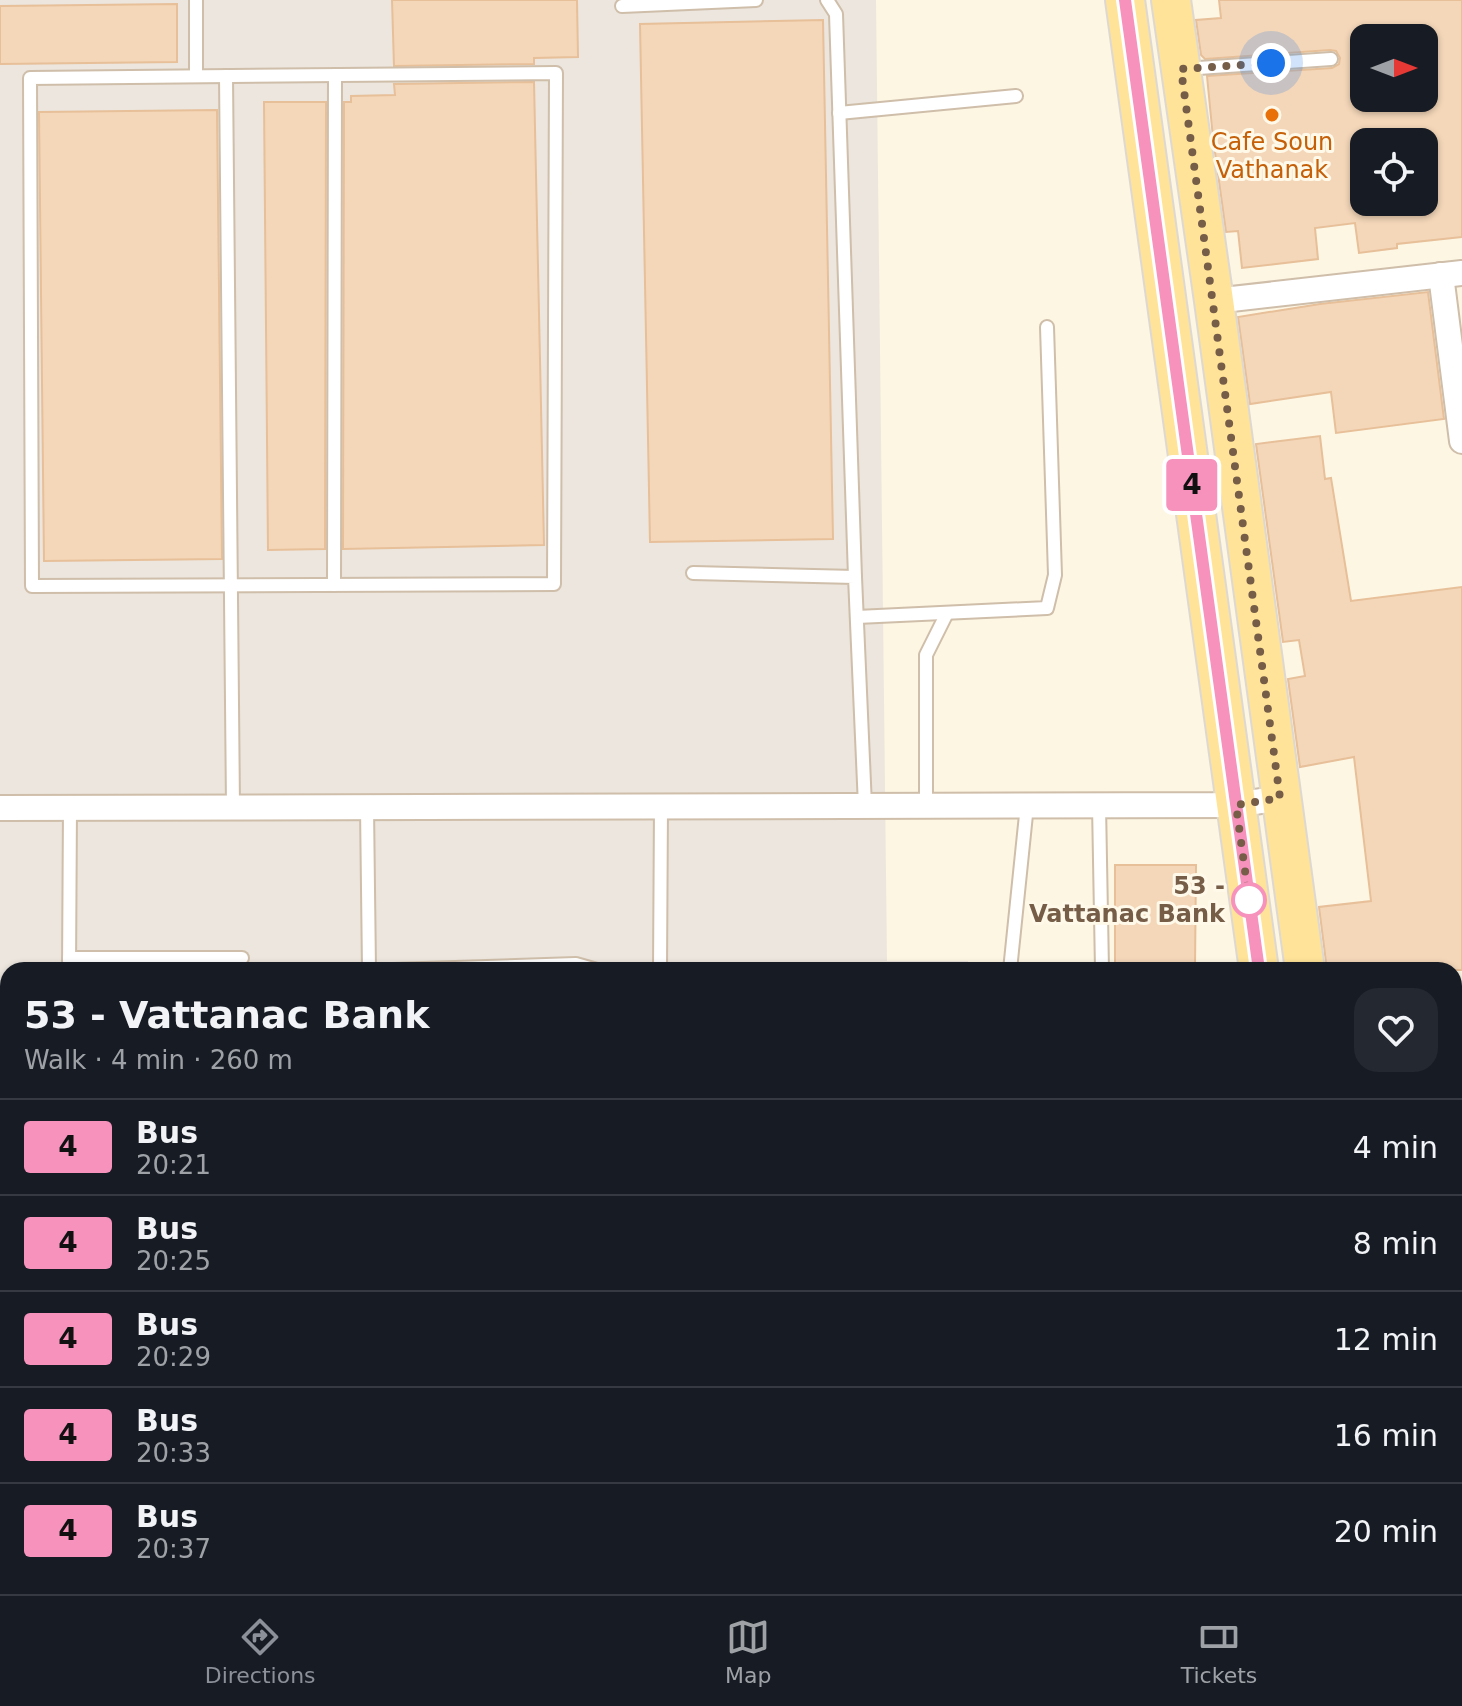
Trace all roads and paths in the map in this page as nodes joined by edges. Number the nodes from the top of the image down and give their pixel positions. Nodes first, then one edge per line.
1 (196, 0) edge
2 (756, 0) edge
3 (827, 0) edge
4 (1125, 0) edge
5 (1171, 0) edge
6 (622, 6) dead end
7 (1331, 59) dead end
8 (1181, 69) junction
9 (335, 75) junction
10 (196, 76) junction
11 (226, 76) junction
12 (1016, 96) dead end
13 (839, 113) junction
14 (1451, 274) edge
15 (1214, 301) junction
16 (1047, 327) dead end
17 (1462, 441) edge
18 (693, 573) dead end
19 (855, 577) junction
20 (232, 585) junction
21 (334, 585) junction
22 (947, 613) junction
23 (857, 617) junction
24 (1280, 798) junction
25 (1027, 805) junction
26 (1099, 805) junction
27 (1236, 805) junction
28 (661, 806) junction
29 (865, 806) junction
30 (926, 806) junction
31 (70, 807) junction
32 (233, 807) junction
33 (367, 807) junction
34 (0, 808) edge
35 (242, 958) dead end
36 (69, 962) edge
37 (127, 962) edge
38 (369, 962) edge
39 (660, 962) edge
40 (1011, 962) edge
41 (1102, 962) edge
42 (1258, 962) edge
43 (1304, 962) edge

1 - 10 lane
2 - 6 lane
3 - 13 lane
4 - 27 main road
5 - 8 main road
7 - 8 lane
8 - 15 main road
9 - 11 lane
9 - 21 lane
9 - 21 lane
10 - 11 lane
10 - 20 lane
11 - 20 lane
12 - 13 lane
13 - 19 lane
14 - 15 street
14 - 17 street
15 - 24 main road
16 - 22 lane
18 - 19 lane
19 - 23 lane
20 - 21 lane
20 - 32 lane
22 - 23 lane
22 - 30 lane
23 - 29 lane
24 - 27 street
24 - 43 main road
25 - 26 street
25 - 30 street
25 - 40 lane
26 - 27 street
26 - 41 lane
27 - 42 main road
28 - 29 street
28 - 33 street
28 - 39 lane
29 - 30 street
31 - 32 street
31 - 34 street
31 - 36 lane
32 - 33 street
33 - 38 lane
35 - 37 lane

